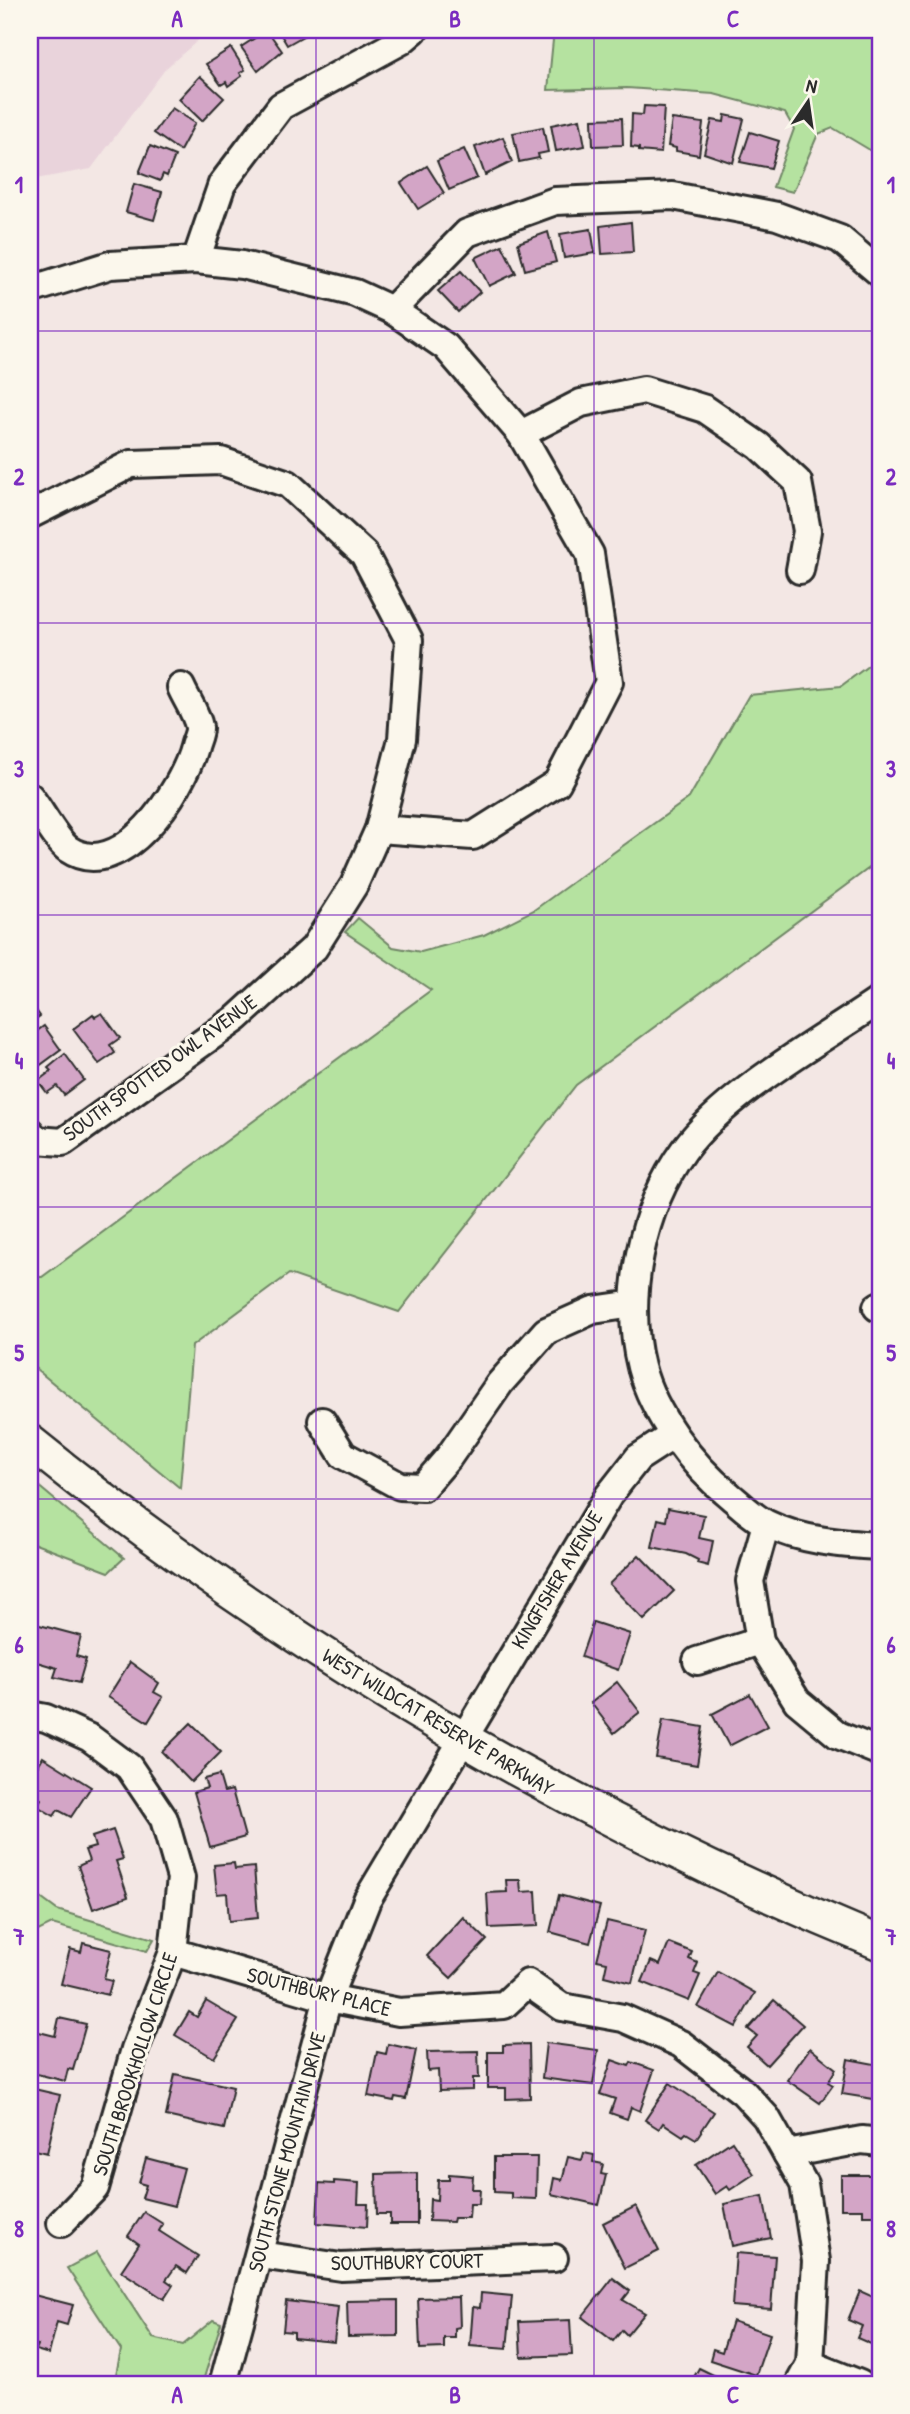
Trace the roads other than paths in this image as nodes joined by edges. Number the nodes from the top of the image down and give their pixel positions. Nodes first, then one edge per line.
1 (414, 30) edge
2 (196, 260) junction
3 (880, 273) edge
4 (30, 290) edge
5 (393, 310) junction
6 (520, 434) junction
7 (30, 515) edge
8 (800, 570) dead end
9 (181, 687) dead end
10 (30, 797) edge
11 (379, 829) junction
12 (880, 1000) edge
13 (30, 1132) edge
14 (634, 1304) junction
15 (322, 1421) dead end
16 (672, 1436) junction
17 (30, 1443) edge
18 (766, 1524) junction
19 (880, 1546) edge
20 (760, 1641) junction
21 (697, 1661) dead end
22 (30, 1715) edge
23 (461, 1739) junction
24 (880, 1752) edge
25 (880, 1943) edge
26 (173, 1952) junction
27 (328, 1998) junction
28 (880, 2142) edge
29 (788, 2154) junction
30 (61, 2223) dead end
31 (260, 2255) junction
32 (554, 2258) dead end
33 (805, 2374) edge
34 (223, 2384) edge
35 (860, 2384) edge

1 - 2 street
2 - 4 street
2 - 5 street
3 - 5 street
5 - 6 street
6 - 8 street
6 - 11 street
7 - 11 street, SOUTH SPOTTED OWL AVENUE
9 - 10 street
11 - 13 street, SOUTH SPOTTED OWL AVENUE
12 - 14 street
14 - 15 street
14 - 16 street
16 - 18 street
16 - 23 street, KINGFISHER AVENUE
17 - 23 main road, WEST WILDCAT RESERVE PARKWAY
18 - 19 street
18 - 20 street
20 - 21 street
20 - 24 street
22 - 26 street, SOUTH BROOKHOLLOW CIRCLE
23 - 25 main road, WEST WILDCAT RESERVE PARKWAY
23 - 27 street, SOUTH STONE MOUNTAIN DRIVE
26 - 27 street, SOUTHBURY PLACE
26 - 30 street, SOUTH BROOKHOLLOW CIRCLE
27 - 29 street, SOUTHBURY PLACE
27 - 31 street, SOUTH STONE MOUNTAIN DRIVE
28 - 29 street
29 - 33 street, SOUTHBURY PLACE
31 - 32 street, SOUTHBURY COURT
31 - 34 street, SOUTH STONE MOUNTAIN DRIVE
33 - 35 street

